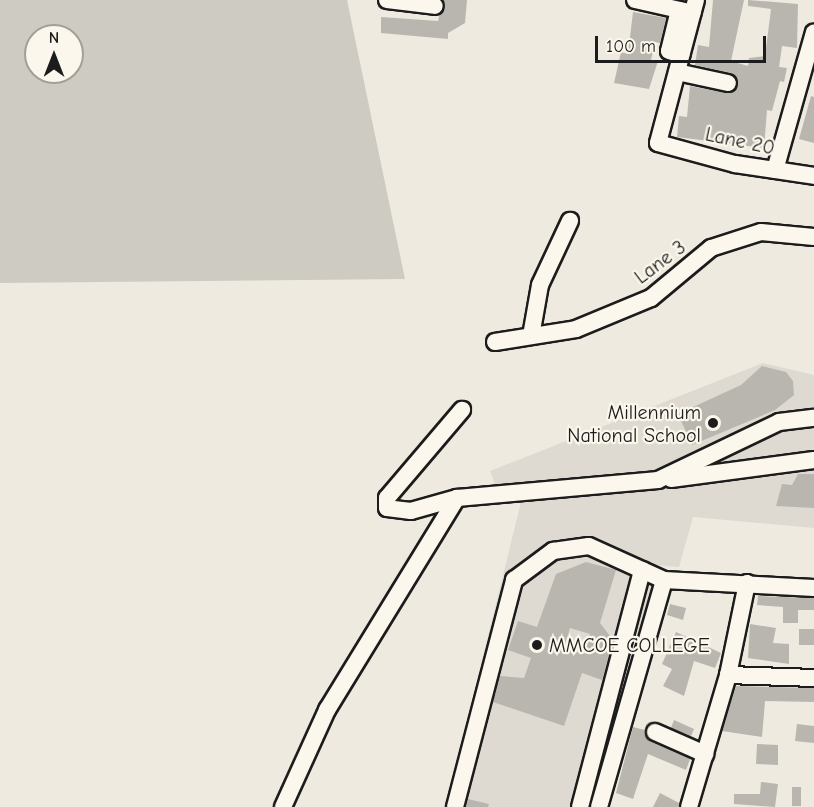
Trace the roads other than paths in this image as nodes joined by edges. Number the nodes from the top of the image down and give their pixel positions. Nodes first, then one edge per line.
1 (387, 0) edge
2 (634, 0) edge
3 (435, 6) dead end
4 (690, 7) edge
5 (814, 34) edge
6 (677, 72) junction
7 (728, 83) dead end
8 (775, 170) junction
9 (814, 176) edge
10 (570, 221) dead end
11 (814, 237) edge
12 (531, 336) junction
13 (495, 342) dead end
14 (462, 410) dead end
15 (814, 418) edge
16 (814, 460) edge
17 (658, 480) junction
18 (457, 498) junction
19 (642, 570) junction
20 (664, 580) junction
21 (747, 583) junction
22 (814, 588) edge
23 (728, 675) junction
24 (814, 678) edge
25 (655, 732) dead end
26 (705, 754) junction
27 (283, 807) edge
28 (454, 807) edge
29 (580, 807) edge
30 (599, 807) edge
31 (689, 807) edge

1 - 3 street
2 - 4 street
4 - 6 street
5 - 8 street
6 - 7 street
6 - 8 street, Lane 20
8 - 9 street, Lane 20
10 - 12 street
11 - 12 street, Lane 3
12 - 13 street, Lane 3
14 - 18 street
15 - 17 street
16 - 17 street
17 - 18 street
18 - 27 street
19 - 20 street
19 - 28 street
19 - 29 street
20 - 21 street
20 - 30 street
21 - 22 street
21 - 23 street
23 - 24 street
23 - 26 street
25 - 26 street
26 - 31 street

